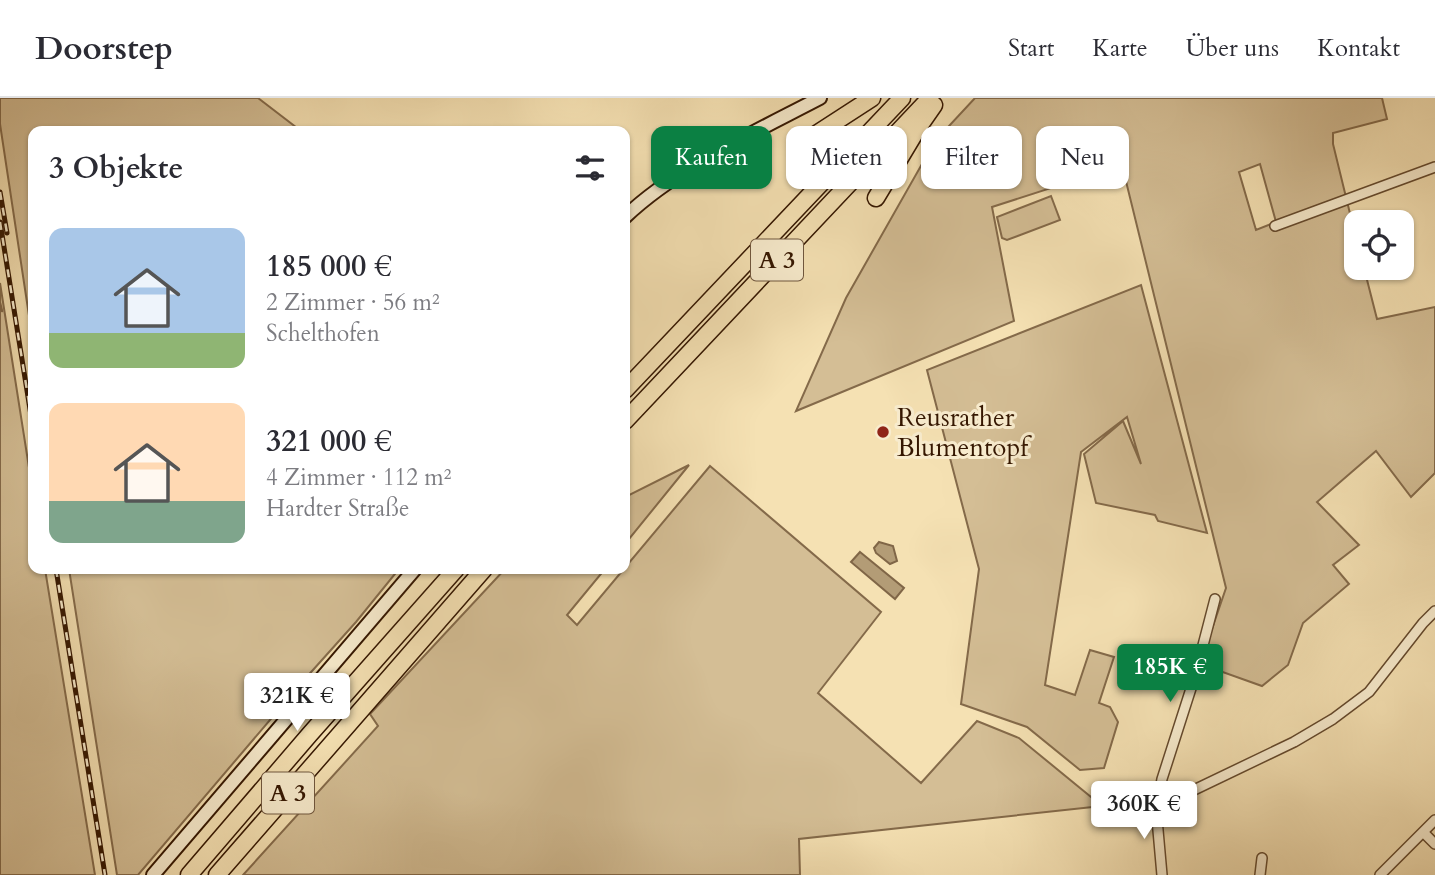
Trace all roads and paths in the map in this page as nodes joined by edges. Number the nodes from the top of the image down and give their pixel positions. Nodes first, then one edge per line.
1 (820, 98) edge
2 (872, 98) edge
3 (902, 98) edge
4 (930, 98) edge
5 (939, 98) edge
6 (829, 126) edge
7 (1435, 167) edge
8 (876, 198) dead end
9 (630, 212) edge
10 (1275, 226) dead end
11 (630, 385) edge
12 (630, 416) edge
13 (411, 574) edge
14 (452, 574) edge
15 (480, 574) edge
16 (1215, 599) dead end
17 (1435, 611) edge
18 (1160, 810) junction
19 (1435, 820) edge
20 (1423, 832) junction
21 (1435, 844) edge
22 (1262, 858) dead end
23 (153, 875) edge
24 (189, 875) edge
25 (217, 875) edge
26 (1162, 875) edge
27 (1260, 875) edge
28 (1380, 875) edge

1 - 9 main road
2 - 6 highway
3 - 11 highway, A 3
4 - 12 highway, A 3
5 - 8 highway
7 - 10 street
13 - 23 main road
14 - 24 highway, A 3
15 - 25 highway, A 3
16 - 18 street
17 - 18 street
18 - 26 street
19 - 20 street
20 - 21 street
20 - 28 street
22 - 27 street

